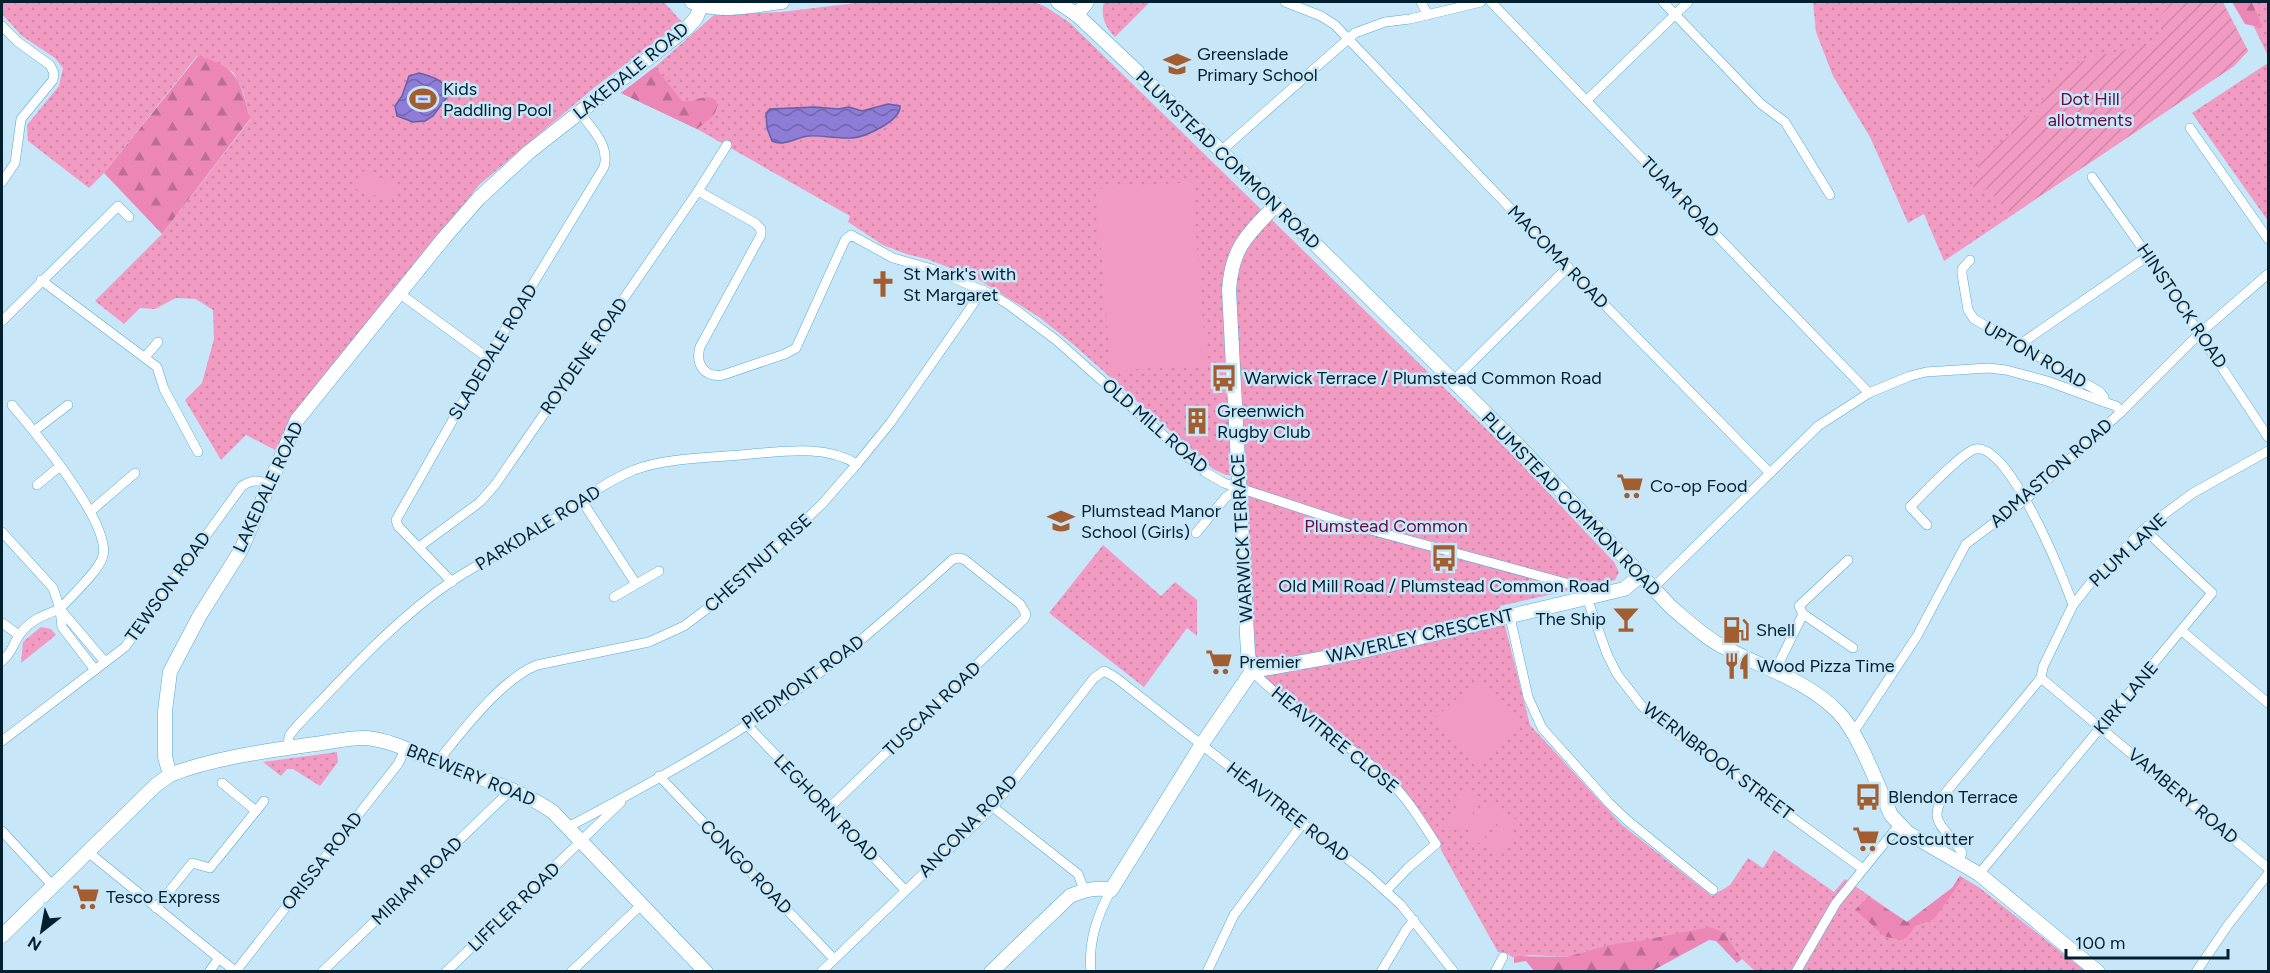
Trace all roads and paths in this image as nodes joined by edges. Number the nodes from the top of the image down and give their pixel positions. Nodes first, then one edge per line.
1 (782, 2) edge
2 (1058, 2) edge
3 (1087, 2) edge
4 (1284, 2) edge
5 (1421, 2) edge
6 (1481, 2) edge
7 (1491, 2) edge
8 (1664, 2) edge
9 (1688, 2) edge
10 (697, 4) edge
11 (1675, 14) junction
12 (1077, 15) junction
13 (1428, 15) junction
14 (2, 26) edge
15 (1347, 39) junction
16 (1587, 100) junction
17 (580, 113) junction
18 (2190, 128) dead end
19 (727, 145) dead end
20 (1221, 151) junction
21 (2092, 177) dead end
22 (2, 182) edge
23 (698, 191) junction
24 (1830, 195) dead end
25 (1276, 205) junction
26 (129, 217) dead end
27 (2268, 239) edge
28 (2148, 256) junction
29 (1970, 260) dead end
30 (1568, 267) junction
31 (2268, 274) edge
32 (41, 280) junction
33 (983, 290) junction
34 (399, 293) junction
35 (2, 321) edge
36 (2200, 333) junction
37 (158, 342) dead end
38 (2019, 345) junction
39 (145, 357) junction
40 (488, 358) junction
41 (1452, 381) junction
42 (1869, 393) junction
43 (2104, 402) junction
44 (12, 405) dead end
45 (68, 405) dead end
46 (2121, 412) junction
47 (34, 431) junction
48 (2268, 437) edge
49 (2268, 451) edge
50 (198, 452) dead end
51 (857, 464) junction
52 (59, 467) junction
53 (135, 473) dead end
54 (1770, 473) junction
55 (37, 485) dead end
56 (270, 485) junction
57 (1239, 488) junction
58 (2026, 499) junction
59 (582, 501) junction
60 (91, 511) junction
61 (1927, 525) dead end
62 (2144, 529) junction
63 (2, 532) edge
64 (1196, 533) dead end
65 (419, 547) junction
66 (965, 560) joint
67 (1848, 560) dead end
68 (659, 571) dead end
69 (1640, 576) junction
70 (452, 582) junction
71 (636, 584) junction
72 (1652, 589) junction
73 (614, 597) dead end
74 (1587, 598) junction
75 (2073, 605) junction
76 (60, 609) junction
77 (1803, 614) junction
78 (1510, 616) junction
79 (2, 623) edge
80 (2182, 631) junction
81 (19, 634) junction
82 (1853, 648) dead end
83 (2, 661) edge
84 (105, 662) junction
85 (95, 670) junction
86 (1104, 671) joint
87 (1252, 671) junction
88 (1775, 671) junction
89 (2041, 678) junction
90 (2268, 703) edge
91 (747, 725) junction
92 (2101, 728) junction
93 (1853, 733) junction
94 (2, 741) edge
95 (1202, 744) junction
96 (288, 748) junction
97 (406, 748) junction
98 (437, 762) junction
99 (170, 775) junction
100 (659, 776) junction
101 (222, 783) dead end
102 (511, 790) junction
103 (629, 795) junction
104 (264, 801) dead end
105 (993, 807) junction
106 (827, 810) junction
107 (256, 811) junction
108 (1303, 823) junction
109 (1899, 825) junction
110 (568, 827) junction
111 (2, 831) edge
112 (582, 842) junction
113 (88, 852) junction
114 (1959, 861) junction
115 (2268, 868) edge
116 (1863, 869) junction
117 (1979, 874) junction
118 (2268, 874) edge
119 (53, 886) junction
120 (905, 890) junction
121 (1084, 890) junction
122 (1111, 890) junction
123 (1713, 890) dead end
124 (1386, 891) junction
125 (642, 904) junction
126 (156, 908) junction
127 (1414, 920) junction
128 (2, 936) edge
129 (1503, 957) dead end
130 (219, 958) junction
131 (834, 959) junction
132 (701, 970) edge
133 (236, 971) edge
134 (209, 972) edge
135 (322, 972) edge
136 (446, 972) edge
137 (571, 972) edge
138 (821, 972) edge
139 (991, 972) edge
140 (1091, 972) edge
141 (1207, 972) edge
142 (1381, 972) edge
143 (1454, 972) edge
144 (1495, 972) edge
145 (1796, 972) edge
146 (2098, 972) edge
147 (2196, 972) edge

1 - 10 street
2 - 12 street, PLUMSTEAD COMMON ROAD
3 - 12 street
4 - 15 street, MACOMA ROAD
5 - 13 street
6 - 13 street
7 - 16 street, TUAM ROAD
8 - 11 street
9 - 11 street
10 - 17 street, LAKEDALE ROAD
11 - 16 street
11 - 24 street
12 - 20 street, PLUMSTEAD COMMON ROAD
13 - 15 street
14 - 22 street
15 - 20 street
15 - 30 street, MACOMA ROAD
16 - 42 street, TUAM ROAD
17 - 34 street, LAKEDALE ROAD
17 - 40 street, SLADEDALE ROAD
18 - 27 street
19 - 23 street, ROYDENE ROAD
20 - 25 street, PLUMSTEAD COMMON ROAD
21 - 28 street, HINSTOCK ROAD
23 - 33 street, OLD MILL ROAD
23 - 65 street, ROYDENE ROAD
25 - 41 street, PLUMSTEAD COMMON ROAD
25 - 57 street, WARWICK TERRACE
26 - 32 street
28 - 36 street, HINSTOCK ROAD
28 - 38 street
29 - 38 street, UPTON ROAD
30 - 41 street
30 - 54 street, MACOMA ROAD
31 - 36 street, ADMASTON ROAD
32 - 35 street
32 - 39 street
33 - 51 street, CHESTNUT RISE
33 - 57 street, OLD MILL ROAD
34 - 40 street
34 - 56 street, LAKEDALE ROAD
36 - 46 street, ADMASTON ROAD
36 - 48 street, HINSTOCK ROAD
37 - 39 street
38 - 43 street, UPTON ROAD
39 - 50 street
40 - 65 street, SLADEDALE ROAD
41 - 69 street, PLUMSTEAD COMMON ROAD
42 - 43 street
42 - 54 street
43 - 46 street
44 - 47 street
45 - 47 street
46 - 58 street, ADMASTON ROAD
47 - 52 street
49 - 62 street, PLUM LANE
51 - 59 street, PARKDALE ROAD
51 - 98 street, CHESTNUT RISE
52 - 55 street
52 - 60 street
53 - 60 street
54 - 72 street
56 - 84 street, TEWSON ROAD
56 - 99 street, LAKEDALE ROAD
57 - 64 street
57 - 74 street, OLD MILL ROAD
57 - 87 street, WARWICK TERRACE
58 - 61 street
58 - 75 street
58 - 93 street, ADMASTON ROAD
59 - 70 street, PARKDALE ROAD
59 - 71 street
60 - 76 street
62 - 75 street, PLUM LANE
62 - 80 street, KIRK LANE
63 - 76 street
65 - 70 street, SLADEDALE ROAD
66 - 91 street, PIEDMONT ROAD
66 - 106 street, TUSCAN ROAD
67 - 77 street
68 - 71 street
69 - 72 street, PLUMSTEAD COMMON ROAD
69 - 74 street, WAVERLEY CRESCENT
70 - 96 street, PARKDALE ROAD
71 - 73 street
72 - 88 street, PLUMSTEAD COMMON ROAD
74 - 78 street, WAVERLEY CRESCENT
74 - 116 street, WERNBROOK STREET
75 - 89 street, PLUM LANE
76 - 81 street
76 - 84 street
76 - 85 street
77 - 82 street
77 - 88 street
78 - 87 street, WAVERLEY CRESCENT
78 - 123 street
79 - 81 street
80 - 90 street
80 - 92 street, KIRK LANE
81 - 83 street
84 - 85 street, TEWSON ROAD
85 - 94 street, TEWSON ROAD
86 - 95 street, HEAVITREE ROAD
86 - 105 street, ANCONA ROAD
87 - 95 street
87 - 124 street, HEAVITREE CLOSE
88 - 93 street, PLUMSTEAD COMMON ROAD
89 - 92 street, VAMBERY ROAD
89 - 114 street, PLUM LANE
91 - 100 street, PIEDMONT ROAD
91 - 106 street, LEGHORN ROAD
92 - 115 street, VAMBERY ROAD
92 - 117 street, KIRK LANE
93 - 109 street, PLUMSTEAD COMMON ROAD
95 - 108 street, HEAVITREE ROAD
95 - 122 street
96 - 97 street, BREWERY ROAD
96 - 99 street, BREWERY ROAD
97 - 98 street, BREWERY ROAD
97 - 133 street, ORISSA ROAD
98 - 102 street, BREWERY ROAD
99 - 113 street
100 - 103 street, PIEDMONT ROAD
100 - 131 street, CONGO ROAD
101 - 107 street
102 - 110 street, BREWERY ROAD
102 - 135 street, MIRIAM ROAD
103 - 110 street, PIEDMONT ROAD
103 - 112 street, PIEDMONT ROAD
104 - 107 street
105 - 120 street, ANCONA ROAD
105 - 121 street
106 - 120 street, LEGHORN ROAD
107 - 126 street
108 - 124 street, HEAVITREE ROAD
108 - 141 street
109 - 114 street, PLUMSTEAD COMMON ROAD
109 - 116 street
110 - 112 street, BREWERY ROAD
111 - 119 street
112 - 125 street, BREWERY ROAD
112 - 136 street, LIFFLER ROAD
113 - 119 street
113 - 126 street
114 - 117 street, PLUMSTEAD COMMON ROAD
116 - 145 street
117 - 146 street, PLUMSTEAD COMMON ROAD
118 - 147 street
119 - 128 street
120 - 131 street, ANCONA ROAD
121 - 122 street
121 - 139 street
122 - 140 street
124 - 127 street, HEAVITREE ROAD
125 - 132 street, BREWERY ROAD
125 - 137 street
126 - 130 street
127 - 142 street
127 - 143 street, HEAVITREE ROAD
129 - 144 street
130 - 133 street
130 - 134 street
131 - 138 street, ANCONA ROAD

